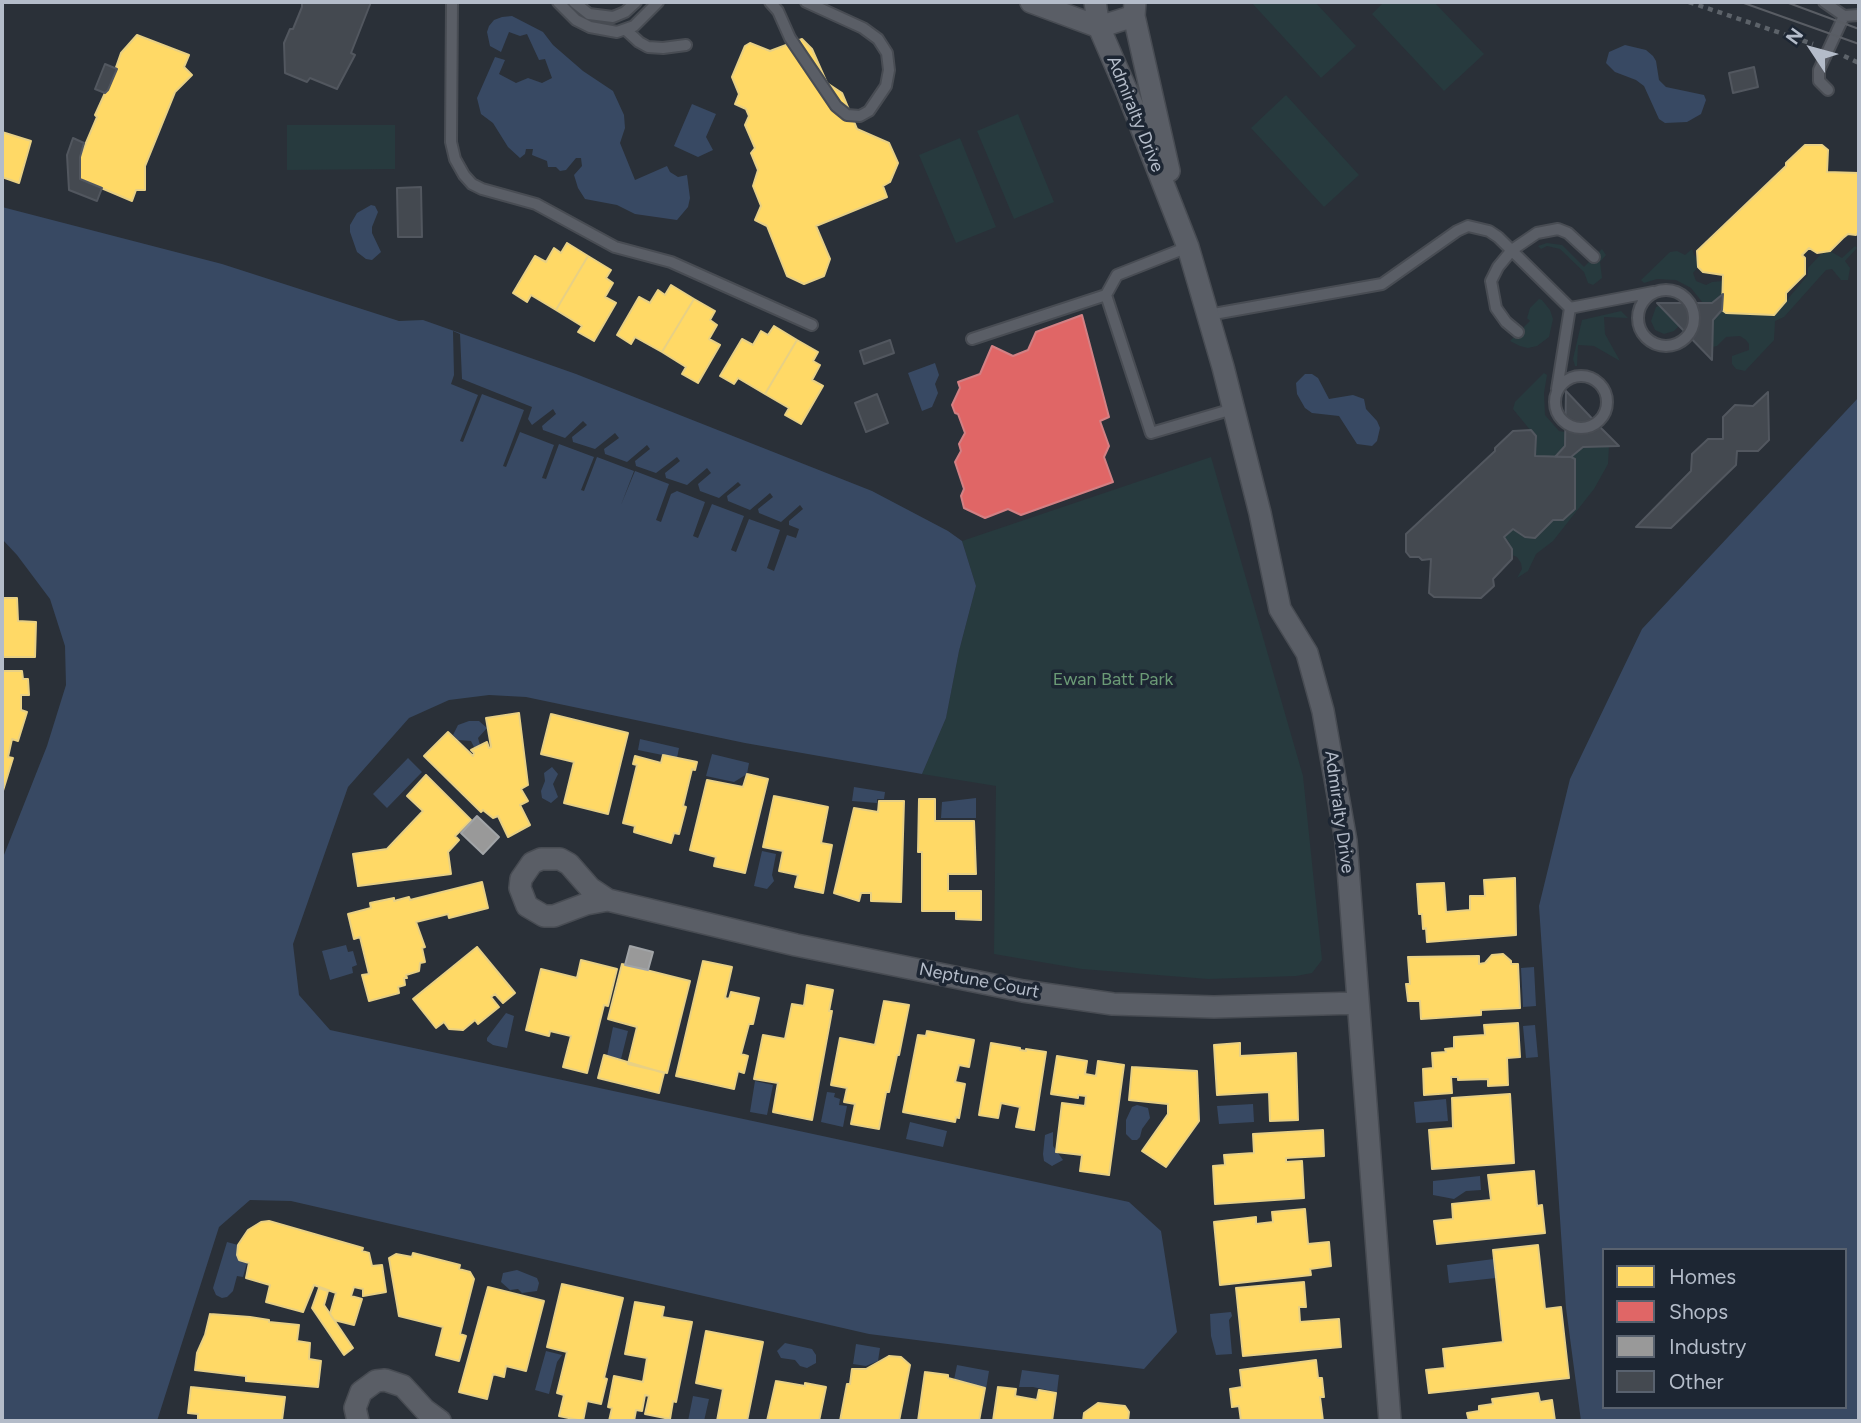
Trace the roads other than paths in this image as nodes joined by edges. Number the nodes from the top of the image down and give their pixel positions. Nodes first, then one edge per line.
1 (452, 2) edge
2 (558, 2) edge
3 (574, 2) edge
4 (636, 2) edge
5 (658, 2) edge
6 (770, 2) edge
7 (806, 2) edge
8 (1031, 2) edge
9 (1095, 2) edge
10 (1824, 2) edge
11 (1135, 9) edge
12 (1859, 15) edge
13 (1844, 16) junction
14 (1099, 27) junction
15 (626, 30) junction
16 (685, 45) dead end
17 (1828, 90) dead end
18 (1179, 224) junction
19 (1188, 247) junction
20 (1512, 250) junction
21 (1594, 257) dead end
22 (1660, 291) junction
23 (1106, 295) junction
24 (1570, 309) junction
25 (1208, 315) junction
26 (812, 325) dead end
27 (1518, 332) dead end
28 (972, 339) dead end
29 (1556, 397) junction
30 (1233, 409) junction
31 (608, 900) dead end
32 (1358, 1003) junction
33 (358, 1421) edge
34 (440, 1421) edge
35 (1390, 1421) edge

1 - 26 lane
2 - 15 lane
3 - 4 lane
5 - 15 lane
6 - 7 lane
8 - 14 street
9 - 14 street, Admiralty Drive
10 - 13 lane
11 - 14 street
11 - 18 street, Admiralty Drive
12 - 13 lane
13 - 17 lane
14 - 18 street, Admiralty Drive
15 - 16 lane
18 - 19 street, Admiralty Drive
19 - 23 lane
19 - 25 street, Admiralty Drive
20 - 21 lane
20 - 24 lane
20 - 25 lane
20 - 27 lane
22 - 22 lane
22 - 24 lane
23 - 28 lane
23 - 30 lane
24 - 29 lane
25 - 30 street, Admiralty Drive
29 - 29 lane
30 - 32 street, Admiralty Drive
31 - 32 street, Neptune Court
32 - 35 street, Admiralty Drive
33 - 34 street

